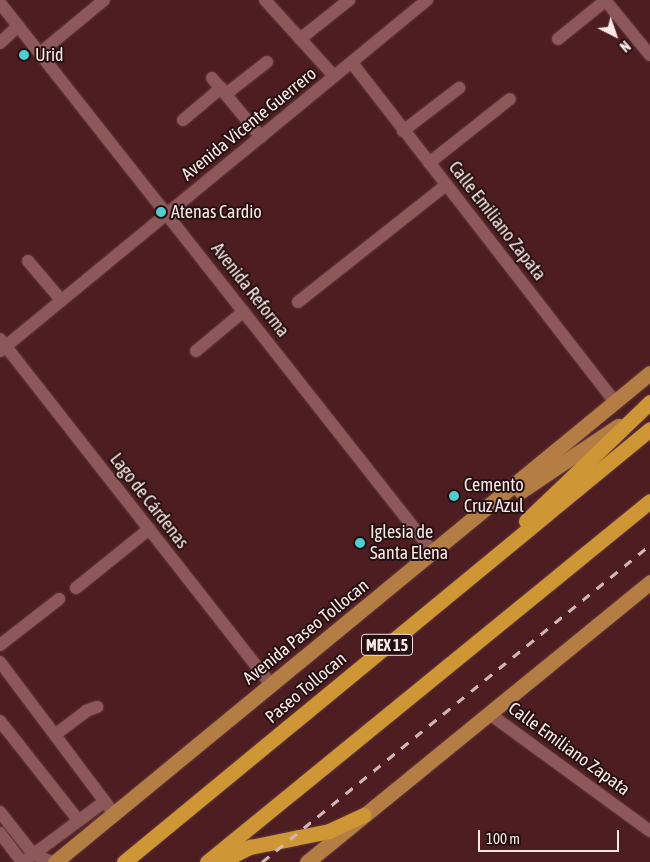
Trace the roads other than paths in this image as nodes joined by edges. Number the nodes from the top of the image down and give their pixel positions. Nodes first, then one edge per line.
1 (104, 0) edge
2 (265, 0) edge
3 (349, 0) edge
4 (427, 0) edge
5 (605, 0) edge
6 (2, 9) edge
7 (18, 26) junction
8 (300, 39) junction
9 (558, 39) dead end
10 (0, 43) edge
11 (40, 53) junction
12 (650, 55) edge
13 (267, 62) dead end
14 (352, 63) junction
15 (334, 76) junction
16 (212, 78) dead end
17 (459, 88) dead end
18 (224, 91) junction
19 (510, 99) dead end
20 (183, 120) dead end
21 (404, 131) junction
22 (261, 137) junction
23 (429, 163) junction
24 (446, 185) junction
25 (167, 214) junction
26 (28, 261) dead end
27 (62, 301) junction
28 (298, 302) dead end
29 (244, 311) junction
30 (2, 345) edge
31 (196, 352) dead end
32 (650, 373) edge
33 (616, 402) junction
34 (650, 402) edge
35 (634, 415) junction
36 (650, 429) edge
37 (650, 501) edge
38 (484, 512) junction
39 (149, 529) junction
40 (517, 537) junction
41 (434, 552) junction
42 (650, 582) edge
43 (76, 588) dead end
44 (58, 599) dead end
45 (0, 645) edge
46 (0, 662) edge
47 (271, 684) junction
48 (96, 707) dead end
49 (491, 715) junction
50 (0, 721) edge
51 (56, 734) junction
52 (104, 802) junction
53 (0, 812) edge
54 (114, 814) junction
55 (363, 815) junction
56 (80, 821) junction
57 (650, 831) edge
58 (0, 833) edge
59 (26, 859) edge
60 (53, 862) edge
61 (124, 862) edge
62 (207, 862) edge
63 (220, 862) edge
64 (307, 862) edge

1 - 11 street
2 - 8 street
3 - 8 street
4 - 14 street, Avenida Vicente Guerrero
5 - 9 street
5 - 12 street
6 - 7 street, Avenida Reforma
7 - 10 street
7 - 11 street, Avenida Reforma
8 - 15 street
11 - 25 street, Avenida Reforma
13 - 18 street
14 - 15 street, Avenida Vicente Guerrero
14 - 21 street, Calle Emiliano Zapata
15 - 22 street, Avenida Vicente Guerrero
16 - 18 street
17 - 21 street
18 - 20 street
18 - 22 street
19 - 23 street
21 - 23 street, Calle Emiliano Zapata
22 - 25 street, Avenida Vicente Guerrero
23 - 24 street, Calle Emiliano Zapata
24 - 28 street
24 - 33 street, Calle Emiliano Zapata
25 - 27 street, Avenida Vicente Guerrero
25 - 29 street, Avenida Reforma
26 - 27 street
27 - 30 street, Avenida Vicente Guerrero
29 - 31 street
29 - 41 street, Avenida Reforma
30 - 39 street, Lago de Cárdenas
32 - 33 main road, Avenida Paseo Tollocan
33 - 38 main road, Avenida Paseo Tollocan
34 - 35 highway
35 - 38 main road
35 - 40 highway
36 - 40 highway, Paseo Tollocan / MEX 15
37 - 62 highway
38 - 41 main road, Avenida Paseo Tollocan
39 - 43 street
39 - 47 street, Lago de Cárdenas
40 - 61 highway, Paseo Tollocan / MEX 15
41 - 47 main road, Avenida Paseo Tollocan
42 - 49 main road
44 - 45 street
46 - 51 street
47 - 54 main road, Avenida Paseo Tollocan
48 - 51 street
49 - 55 main road
49 - 57 street, Calle Emiliano Zapata
50 - 56 street
51 - 52 street
52 - 54 street
52 - 56 street
53 - 59 street
54 - 60 main road, Avenida Paseo Tollocan
55 - 63 highway
55 - 64 main road
56 - 59 street
58 - 59 street
59 - 60 street

